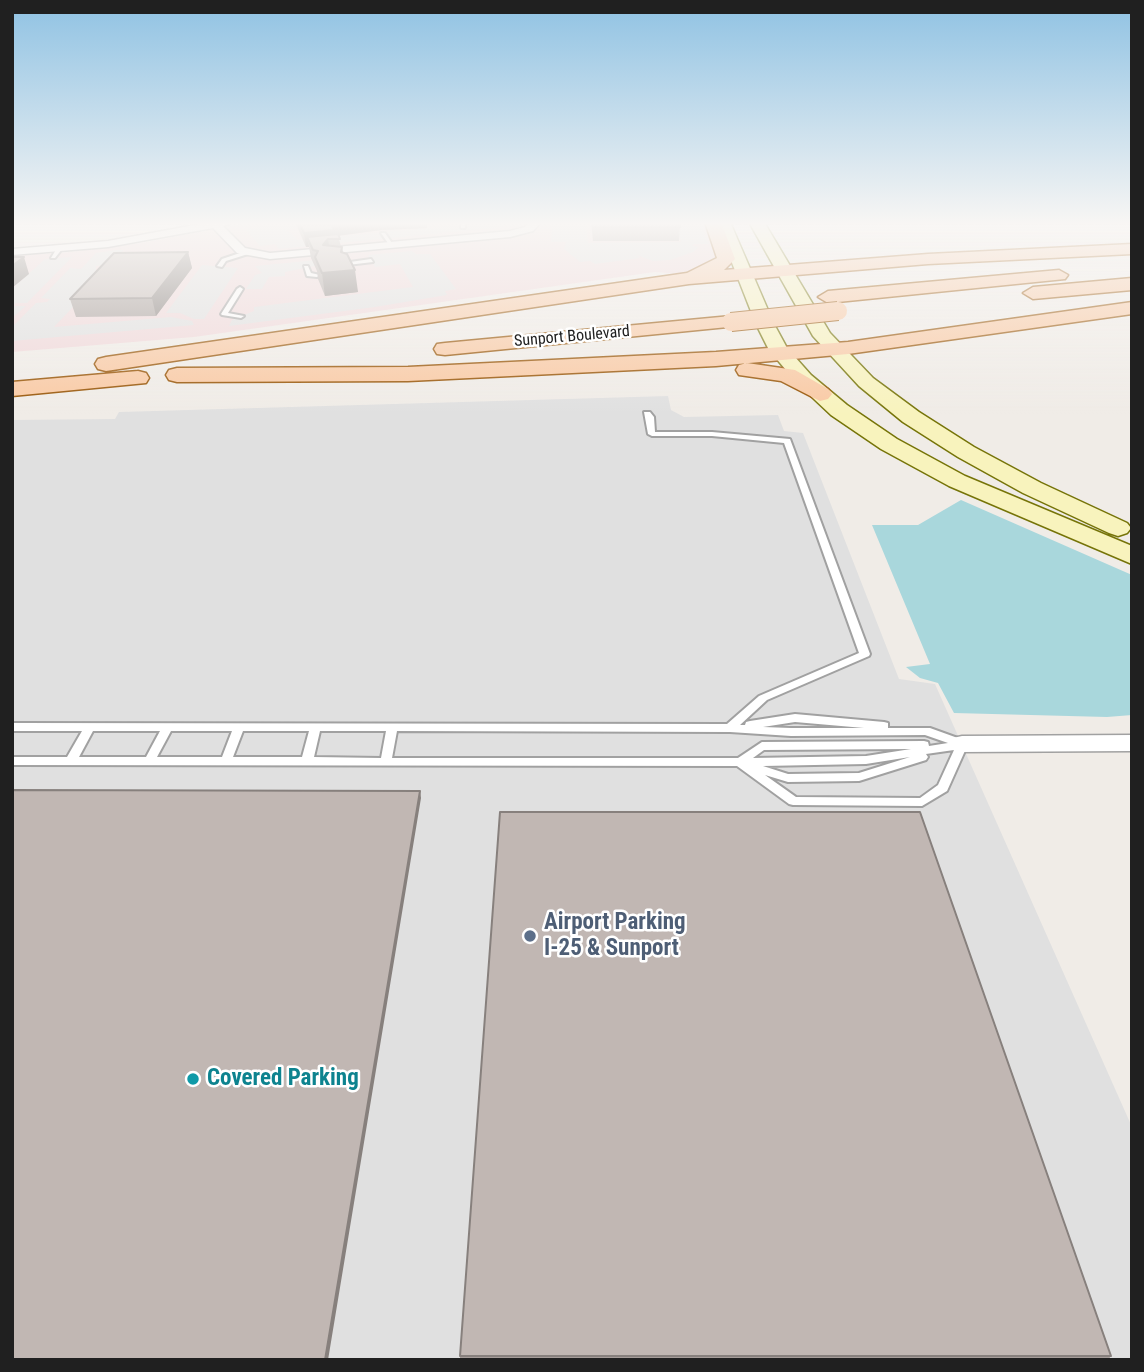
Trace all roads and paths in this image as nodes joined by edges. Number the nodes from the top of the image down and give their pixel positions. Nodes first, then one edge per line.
1 (635, 286) edge
2 (750, 286) edge
3 (794, 286) edge
4 (982, 286) edge
5 (1102, 286) edge
6 (240, 289) dead end
7 (833, 304) junction
8 (1132, 308) edge
9 (726, 314) junction
10 (241, 316) dead end
11 (832, 349) junction
12 (426, 351) dead end
13 (782, 353) junction
14 (106, 364) junction
15 (403, 364) junction
16 (12, 372) edge
17 (12, 389) edge
18 (820, 394) junction
19 (646, 414) dead end
20 (1132, 534) edge
21 (1132, 556) edge
22 (90, 727) junction
23 (167, 727) junction
24 (239, 727) junction
25 (316, 727) junction
26 (392, 727) junction
27 (730, 728) junction
28 (14, 729) edge
29 (1132, 743) edge
30 (962, 744) junction
31 (12, 761) edge
32 (71, 761) junction
33 (149, 762) junction
34 (226, 762) junction
35 (307, 762) junction
36 (386, 762) junction
37 (740, 762) junction

1 - 14 main road
2 - 13 main road
3 - 11 main road
4 - 7 main road, Sunport Boulevard
5 - 7 main road, Sunport Boulevard
6 - 10 lane
7 - 9 main road, Sunport Boulevard, bridge
8 - 11 main road
9 - 12 main road, Sunport Boulevard
9 - 14 main road, Sunport Boulevard
11 - 13 main road
11 - 20 main road
13 - 15 main road
13 - 18 main road
14 - 16 main road, Sunport Boulevard
15 - 17 main road
15 - 18 main road
18 - 21 main road
19 - 27 lane
22 - 23 lane
22 - 28 lane
22 - 32 lane
23 - 24 lane
23 - 33 lane
24 - 25 lane
24 - 34 lane
25 - 26 lane
25 - 35 lane
26 - 27 lane
26 - 36 lane
27 - 30 lane
29 - 30 street
30 - 37 lane
30 - 37 lane
30 - 37 lane
31 - 32 lane
32 - 33 lane
33 - 34 lane
34 - 35 lane
35 - 36 lane
36 - 37 lane

